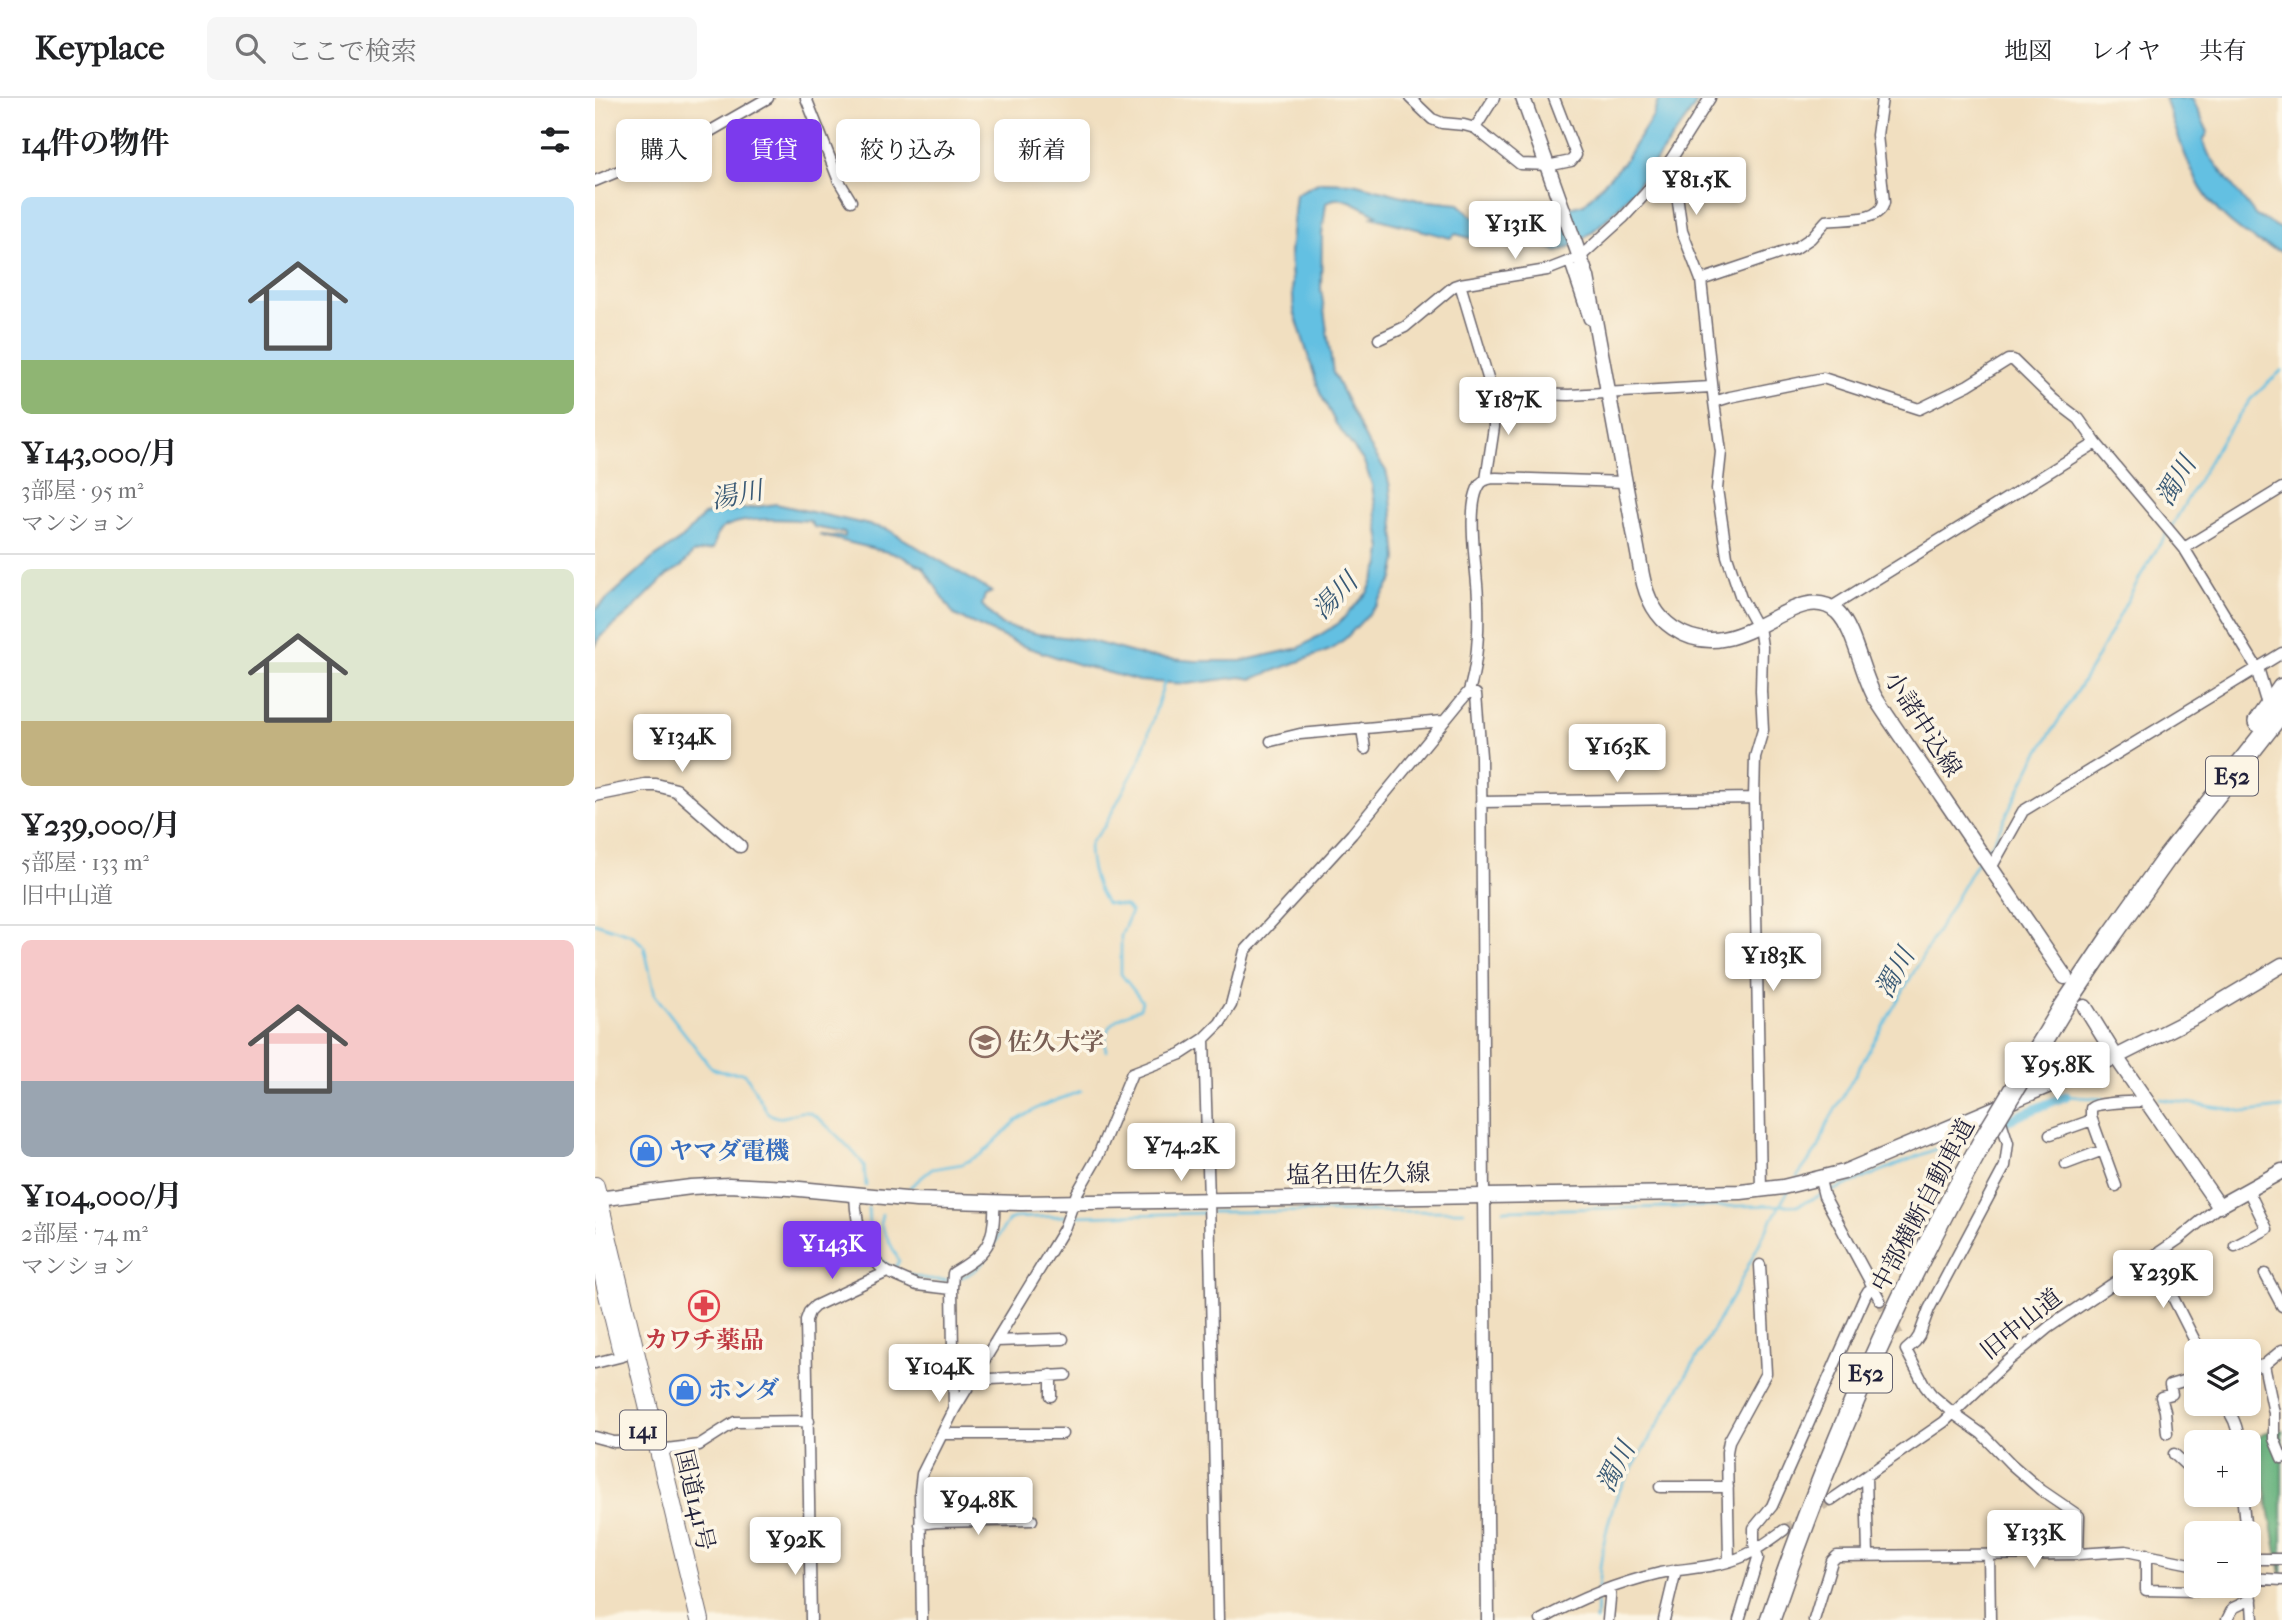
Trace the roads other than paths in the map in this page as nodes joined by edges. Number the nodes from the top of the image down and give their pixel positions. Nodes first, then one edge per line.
1 (768, 98) edge
2 (806, 98) edge
3 (1411, 98) edge
4 (1494, 98) edge
5 (1523, 98) edge
6 (1554, 98) edge
7 (1710, 98) edge
8 (1881, 98) edge
9 (1475, 128) junction
10 (1672, 158) junction
11 (1548, 167) junction
12 (595, 181) edge
13 (851, 201) dead end
14 (1576, 258) junction
15 (1700, 280) junction
16 (1460, 284) junction
17 (1379, 339) dead end
18 (1711, 387) junction
19 (1609, 393) junction
20 (1494, 398) junction
21 (1714, 402) junction
22 (2096, 443) junction
23 (1486, 480) junction
24 (1625, 482) junction
25 (2282, 488) edge
26 (2184, 548) junction
27 (1830, 608) junction
28 (1758, 628) junction
29 (2282, 653) edge
30 (2257, 668) junction
31 (1469, 691) junction
32 (2273, 692) edge
33 (2282, 710) edge
34 (1443, 721) junction
35 (1362, 728) junction
36 (2282, 728) edge
37 (1271, 741) dead end
38 (1364, 749) dead end
39 (595, 794) edge
40 (1754, 798) junction
41 (1481, 802) junction
42 (2182, 841) junction
43 (740, 846) dead end
44 (2166, 859) junction
45 (1989, 865) junction
46 (2282, 965) edge
47 (2065, 977) dead end
48 (2085, 1007) dead end
49 (1204, 1039) junction
50 (2116, 1057) junction
51 (2147, 1101) junction
52 (1996, 1109) junction
53 (2092, 1120) junction
54 (2050, 1135) dead end
55 (2103, 1150) junction
56 (2066, 1164) dead end
57 (2282, 1171) edge
58 (2116, 1186) dead end
59 (1818, 1187) junction
60 (1761, 1190) junction
61 (2248, 1190) junction
62 (596, 1195) edge
63 (855, 1195) junction
64 (1484, 1195) junction
65 (994, 1202) junction
66 (2219, 1206) junction
67 (1210, 1209) junction
68 (1070, 1211) junction
69 (595, 1241) edge
70 (2235, 1246) dead end
71 (2153, 1258) junction
72 (1760, 1265) dead end
73 (887, 1272) junction
74 (2265, 1274) dead end
75 (952, 1283) junction
76 (1874, 1288) junction
77 (1880, 1300) tunnel mouth
78 (2282, 1306) edge
79 (2194, 1339) edge
80 (996, 1341) junction
81 (1057, 1342) dead end
82 (2282, 1350) edge
83 (623, 1356) junction
84 (595, 1363) edge
85 (2264, 1365) junction
86 (2261, 1366) edge
87 (1066, 1375) dead end
88 (1051, 1376) junction
89 (972, 1380) junction
90 (2184, 1381) edge
91 (1051, 1396) dead end
92 (954, 1410) junction
93 (1954, 1414) junction
94 (809, 1421) junction
95 (2167, 1433) dead end
96 (942, 1434) junction
97 (1062, 1434) dead end
98 (595, 1437) edge
99 (652, 1446) junction
100 (2174, 1454) dead end
101 (2282, 1458) edge
102 (2184, 1463) edge
103 (1866, 1476) junction
104 (1728, 1487) junction
105 (1667, 1490) dead end
106 (1831, 1500) tunnel mouth
107 (1032, 1520) dead end
108 (920, 1524) junction
109 (1784, 1530) tunnel mouth
110 (1755, 1549) junction
111 (2078, 1553) junction
112 (2146, 1554) junction
113 (1868, 1555) junction
114 (1989, 1555) junction
115 (2261, 1558) edge
116 (2282, 1559) edge
117 (1729, 1561) junction
118 (2184, 1562) edge
119 (1676, 1570) junction
120 (2261, 1579) edge
121 (2282, 1580) edge
122 (1610, 1589) junction
123 (2184, 1591) edge
124 (2252, 1600) joint
125 (688, 1620) edge
126 (700, 1620) edge
127 (811, 1620) edge
128 (922, 1620) edge
129 (1218, 1620) edge
130 (1488, 1620) edge
131 (1541, 1620) edge
132 (1608, 1620) edge
133 (1664, 1620) edge
134 (1739, 1620) edge
135 (1770, 1620) edge
136 (1814, 1620) edge
137 (1990, 1620) edge
138 (2227, 1620) edge
139 (2253, 1620) edge

1 - 12 street
2 - 13 street
3 - 9 street
4 - 9 street
5 - 11 main road
6 - 11 street
7 - 10 street
8 - 15 street
9 - 11 street
10 - 14 street
10 - 15 street
11 - 14 main road
14 - 16 street
14 - 19 main road
15 - 18 street
16 - 17 street
16 - 20 street
18 - 19 street
18 - 21 street
19 - 20 street
19 - 24 main road
20 - 23 street
21 - 22 street
21 - 28 street
22 - 26 street
22 - 27 street
23 - 24 street
23 - 31 street
24 - 28 main road
25 - 26 street
26 - 30 street
27 - 28 main road
27 - 45 main road, 小諸中込線
28 - 40 street
29 - 30 street
30 - 32 street
30 - 45 street
31 - 34 street
31 - 41 street
32 - 44 highway
33 - 42 highway, 中部横断自動車道 / E52
34 - 35 street
34 - 49 street
35 - 37 street
35 - 38 street
36 - 42 highway
39 - 43 street
40 - 41 street
40 - 60 street
41 - 64 street
42 - 44 highway, 中部横断自動車道 / E52
44 - 135 highway, 中部横断自動車道 / E52, bridge
45 - 47 main road, 小諸中込線
46 - 50 main road
48 - 50 main road
49 - 67 street
49 - 68 street
50 - 51 main road
50 - 52 main road
51 - 53 street
51 - 66 main road
52 - 59 main road
52 - 93 street
53 - 54 street
53 - 55 street
55 - 56 street
55 - 58 street
57 - 61 main road, 旧中山道
59 - 60 main road, 塩名田佐久線
59 - 76 street
60 - 64 main road, 塩名田佐久線
61 - 66 main road, 旧中山道
61 - 70 street
62 - 63 main road, 塩名田佐久線
62 - 99 highway, 国道141号 / 141
63 - 65 main road, 塩名田佐久線
63 - 73 street
64 - 67 main road, 塩名田佐久線
64 - 130 street
65 - 68 main road, 塩名田佐久線
65 - 75 street
66 - 71 street, 旧中山道
67 - 68 main road, 塩名田佐久線
67 - 129 street
68 - 80 street
69 - 83 highway, 国道141号 / 141
71 - 79 street
71 - 93 street, 旧中山道
72 - 104 street
73 - 75 street
73 - 94 street
74 - 78 street
75 - 92 street
76 - 77 street
76 - 110 street
80 - 81 street
80 - 89 street
82 - 85 street
83 - 84 street
83 - 99 highway, 国道141号 / 141
85 - 86 street
85 - 101 street
87 - 88 street
88 - 89 street
88 - 91 street
89 - 92 street
90 - 95 street
92 - 96 street
93 - 103 street, 旧中山道
93 - 111 street
94 - 99 street
94 - 127 street
96 - 97 street
96 - 108 street
98 - 99 street
99 - 125 highway, 国道141号 / 141
99 - 126 highway, 国道141号 / 141
100 - 102 street
103 - 106 street, 旧中山道
103 - 113 street
104 - 105 street
104 - 117 street
107 - 108 street
108 - 128 street
109 - 110 street
110 - 117 street
110 - 134 street
111 - 112 street
111 - 114 street
112 - 118 street
112 - 123 street
113 - 114 street
113 - 136 street
114 - 137 street
115 - 116 street
117 - 119 street
119 - 122 street
119 - 133 street
120 - 121 street
122 - 131 street
122 - 132 street
124 - 138 street
124 - 139 street

